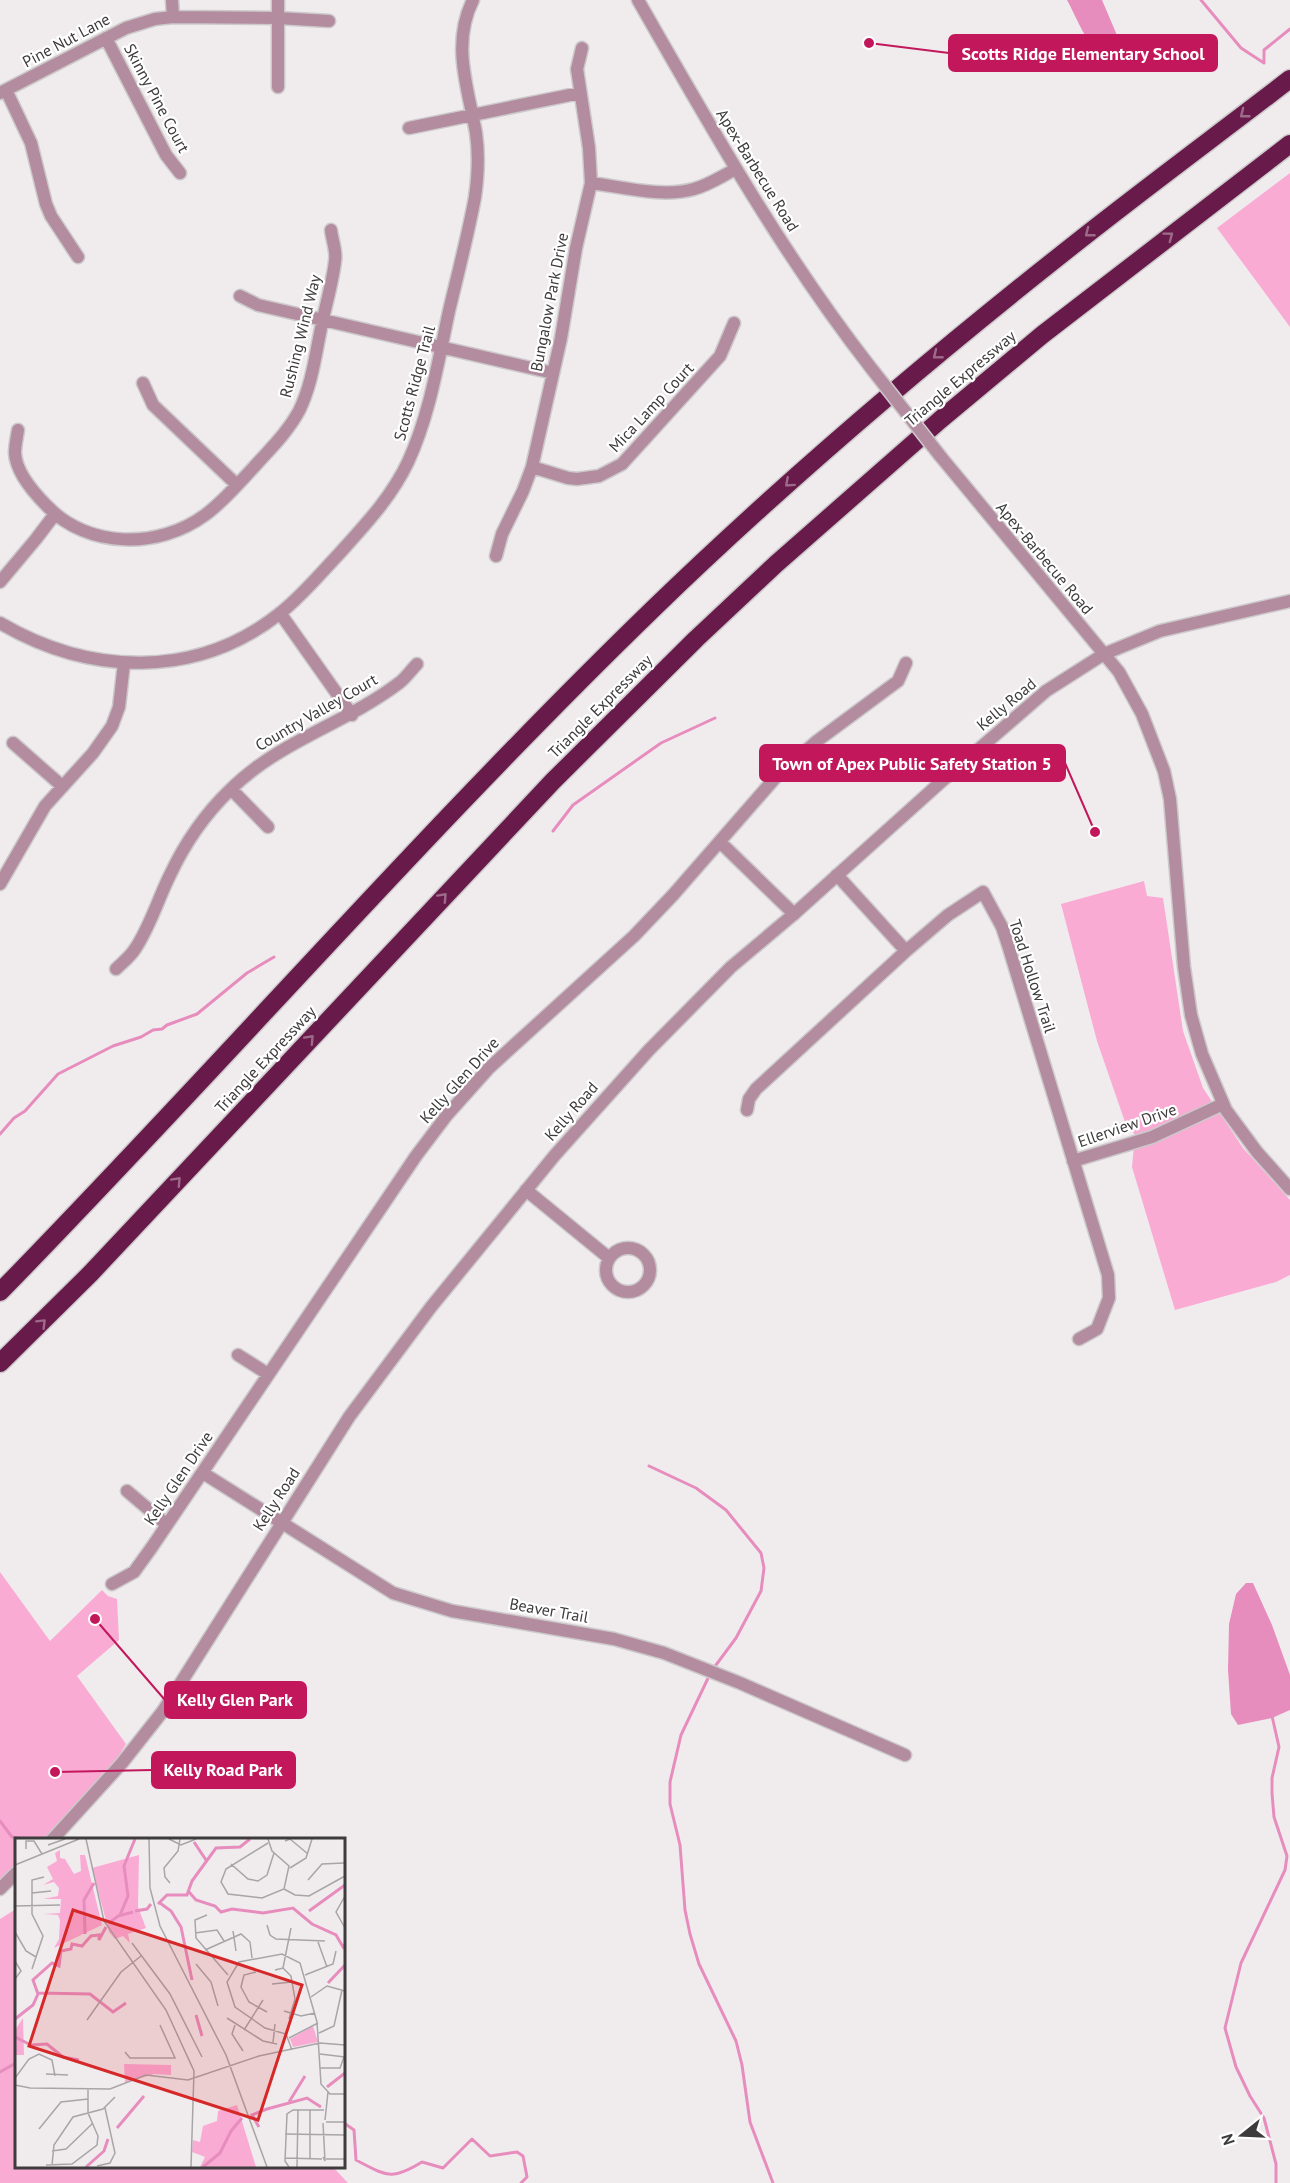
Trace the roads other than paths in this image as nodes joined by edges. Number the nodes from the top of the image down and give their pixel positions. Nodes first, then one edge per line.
1 (172, 0) edge
2 (278, 0) edge
3 (473, 0) edge
4 (638, 0) edge
5 (173, 17) junction
6 (278, 18) junction
7 (329, 21) dead end
8 (106, 38) junction
9 (582, 48) dead end
10 (1290, 79) edge
11 (278, 87) dead end
12 (3, 92) edge
13 (580, 93) junction
14 (472, 116) junction
15 (409, 128) dead end
16 (1290, 144) edge
17 (736, 169) junction
18 (180, 173) dead end
19 (591, 183) junction
20 (331, 230) dead end
21 (78, 257) dead end
22 (240, 296) dead end
23 (322, 321) junction
24 (734, 323) dead end
25 (442, 347) junction
26 (553, 373) junction
27 (143, 382) dead end
28 (18, 430) dead end
29 (532, 467) junction
30 (237, 485) junction
31 (55, 514) junction
32 (496, 556) dead end
33 (0, 582) edge
34 (1290, 601) edge
35 (280, 614) junction
36 (0, 623) edge
37 (1104, 654) junction
38 (124, 663) junction
39 (906, 663) dead end
40 (417, 664) dead end
41 (352, 715) junction
42 (13, 743) dead end
43 (62, 786) junction
44 (231, 789) junction
45 (268, 828) dead end
46 (720, 842) junction
47 (837, 875) junction
48 (0, 884) edge
49 (794, 915) junction
50 (906, 951) junction
51 (116, 969) dead end
52 (1223, 1104) junction
53 (747, 1110) dead end
54 (1073, 1161) junction
55 (1290, 1189) edge
56 (526, 1190) junction
57 (609, 1258) dead end
58 (0, 1292) edge
59 (1079, 1339) dead end
60 (238, 1355) dead end
61 (0, 1363) edge
62 (268, 1374) junction
63 (202, 1473) junction
64 (127, 1491) dead end
65 (281, 1521) junction
66 (166, 1524) junction
67 (112, 1584) dead end
68 (905, 1755) dead end
69 (52, 1838) edge
70 (15, 1874) edge
71 (1, 1888) edge

1 - 5 street
2 - 6 street
3 - 14 street, Scotts Ridge Trail
4 - 17 street, Apex-Barbecue Road
5 - 6 street, Pine Nut Lane
5 - 8 street, Pine Nut Lane
6 - 7 street, Pine Nut Lane
6 - 11 street
8 - 12 street, Pine Nut Lane
8 - 18 street, Skinny Pine Court
9 - 13 street, Bungalow Park Drive
10 -> 58 highway, Triangle Expressway
12 - 21 street
13 - 14 street
13 - 19 street, Bungalow Park Drive
14 - 15 street
14 - 25 street, Scotts Ridge Trail
61 -> 16 highway, Triangle Expressway
17 - 19 street
17 - 37 street, Apex-Barbecue Road, bridge
19 - 26 street, Bungalow Park Drive
20 - 23 street, Rushing Wind Way
22 - 23 street
23 - 25 street
23 - 30 street, Rushing Wind Way
24 - 29 street, Mica Lamp Court
25 - 26 street
25 - 35 street, Scotts Ridge Trail
26 - 29 street, Bungalow Park Drive
27 - 30 street
28 - 31 street, Rushing Wind Way
29 - 32 street, Bungalow Park Drive
30 - 31 street, Rushing Wind Way
31 - 33 street
34 - 37 street, Kelly Road
35 - 38 street, Scotts Ridge Trail
35 - 41 street
36 - 38 street, Scotts Ridge Trail
37 - 47 street, Kelly Road
37 - 52 street, Apex-Barbecue Road
38 - 43 street
39 - 46 street, Kelly Glen Drive
40 - 41 street, Country Valley Court
41 - 44 street, Country Valley Court
42 - 43 street
43 - 48 street
44 - 45 street
44 - 51 street, Country Valley Court
46 - 49 street
46 - 62 street, Kelly Glen Drive
47 - 49 street, Kelly Road
47 - 50 street
49 - 56 street, Kelly Road
50 - 53 street, Toad Hollow Trail
50 - 54 street, Toad Hollow Trail
52 - 54 street, Ellerview Drive
52 - 55 street, Apex-Barbecue Road
54 - 59 street, Toad Hollow Trail
56 - 57 street
56 - 65 street, Kelly Road
60 - 62 street
62 - 63 street, Kelly Glen Drive
63 - 65 street, Beaver Trail
63 - 66 street, Kelly Glen Drive
64 - 66 street
65 - 68 street, Beaver Trail
65 - 69 street, Kelly Road
66 - 67 street, Kelly Glen Drive
70 - 71 street

